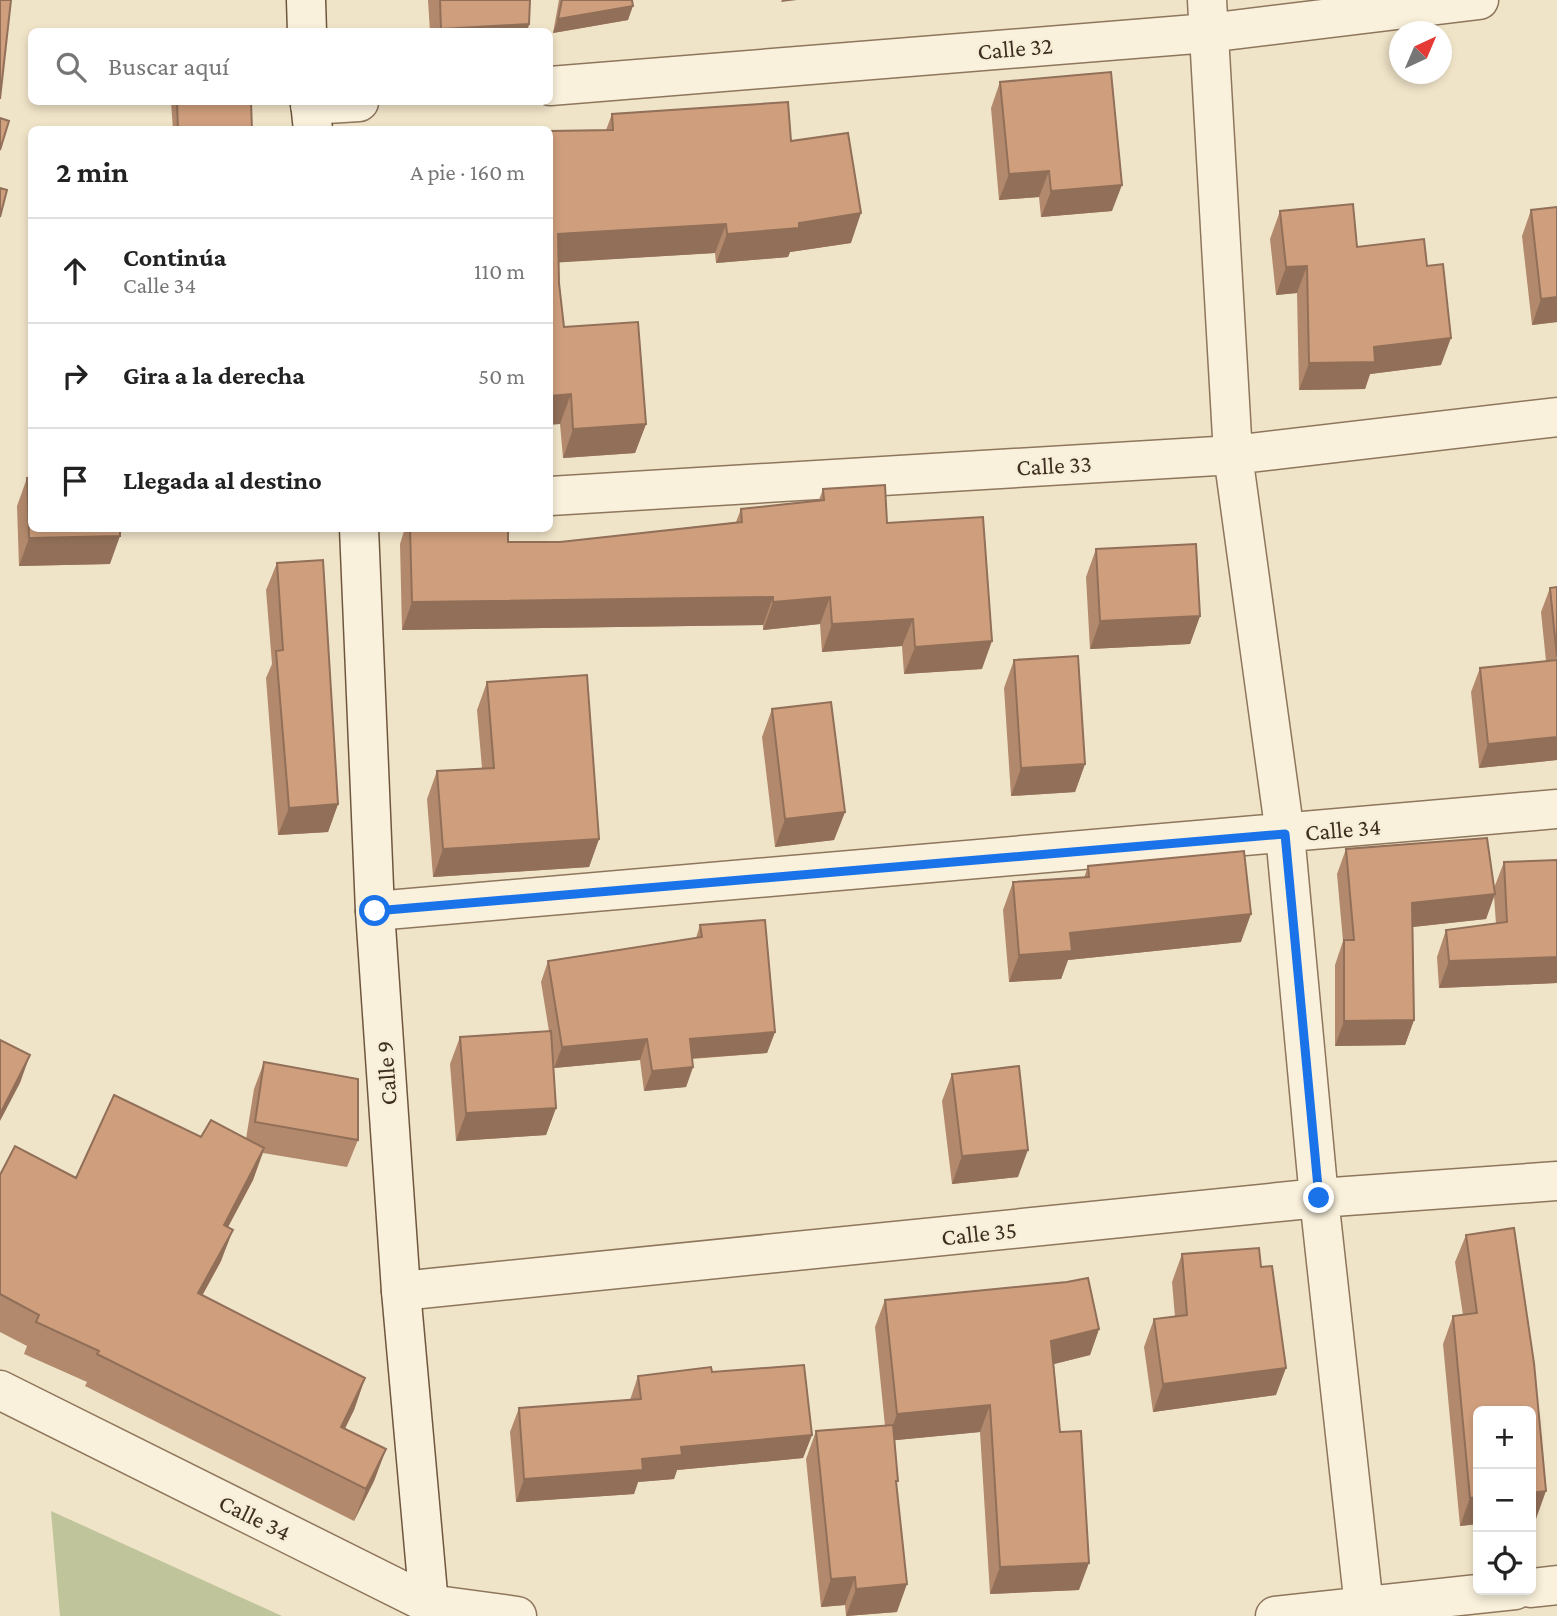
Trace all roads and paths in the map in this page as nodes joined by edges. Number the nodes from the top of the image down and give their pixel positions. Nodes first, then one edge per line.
1 (306, 0) edge
2 (1479, 0) edge
3 (1208, 16) edge
4 (307, 28) edge
5 (553, 86) edge
6 (345, 105) edge
7 (311, 112) edge
8 (1557, 417) edge
9 (1233, 454) junction
10 (553, 496) edge
11 (359, 532) edge
12 (1557, 810) edge
13 (1285, 834) junction
14 (375, 911) junction
15 (1557, 1181) edge
16 (1319, 1198) junction
17 (401, 1291) junction
18 (0, 1390) edge
19 (1557, 1585) edge
20 (1536, 1587) edge
21 (1479, 1595) edge
22 (430, 1610) edge
23 (1364, 1611) edge
24 (517, 1616) edge
25 (1275, 1616) edge

1 - 4 street
2 - 3 street, Calle 32
3 - 5 street, Calle 32
3 - 9 street
6 - 7 street
8 - 9 street, Calle 33
9 - 10 street, Calle 33
9 - 13 street
11 - 14 street, Calle 9
12 - 13 street, Calle 34
13 - 14 street, Calle 34
13 - 16 street
14 - 17 street, Calle 9
15 - 16 street, Calle 35
16 - 17 street, Calle 35
16 - 23 street
17 - 22 street, Calle 9
18 - 22 street, Calle 34
19 - 20 street
21 - 23 street
22 - 24 street, Calle 34
23 - 25 street

